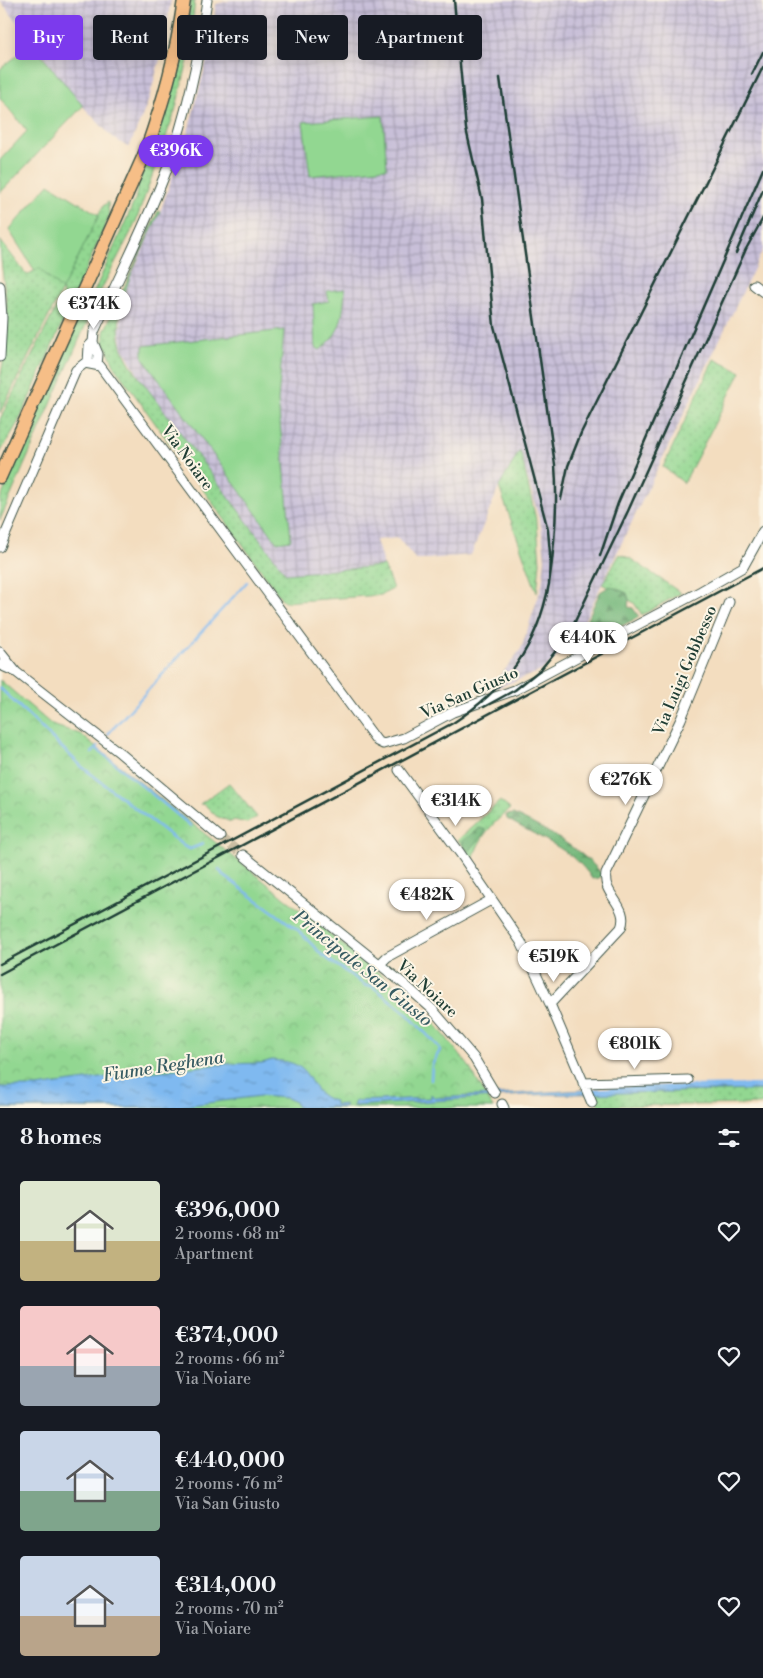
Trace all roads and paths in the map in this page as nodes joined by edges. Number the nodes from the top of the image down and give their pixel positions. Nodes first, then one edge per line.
1 (184, 0) edge
2 (207, 0) edge
3 (754, 285) dead end
4 (0, 286) edge
5 (763, 292) edge
6 (0, 357) edge
7 (93, 364) junction
8 (0, 478) edge
9 (763, 531) edge
10 (0, 547) edge
11 (729, 602) dead end
12 (0, 652) edge
13 (0, 665) edge
14 (16, 672) junction
15 (380, 743) joint
16 (399, 770) dead end
17 (220, 837) tunnel mouth
18 (243, 855) tunnel mouth
19 (491, 900) junction
20 (379, 965) junction
21 (550, 1004) junction
22 (688, 1080) dead end
23 (584, 1084) junction
24 (495, 1093) dead end
25 (592, 1103) dead end

1 - 8 highway
2 - 7 street
3 - 5 street
4 - 6 street
7 - 10 street
7 - 15 street, Via Noiare
9 - 15 street, Via San Giusto
11 - 21 street, Via Luigi Gobbesso
12 - 14 street
13 - 14 street
14 - 17 street
16 - 19 street
18 - 20 street
19 - 20 street, Via Noiare
19 - 21 street
20 - 24 street, Via Noiare
21 - 23 street
22 - 23 street
23 - 25 street

